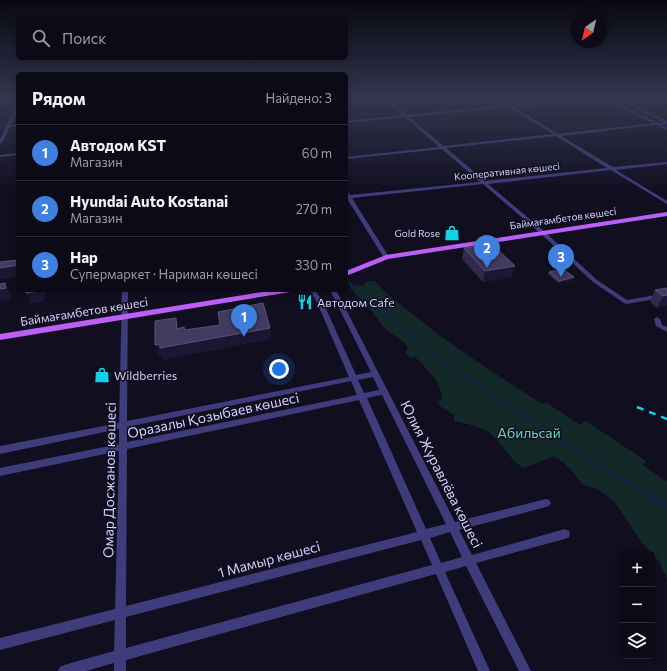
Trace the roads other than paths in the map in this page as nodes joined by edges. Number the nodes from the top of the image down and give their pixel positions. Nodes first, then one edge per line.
1 (5, 130) edge
2 (423, 130) edge
3 (556, 130) edge
4 (599, 130) edge
5 (550, 131) junction
6 (556, 135) junction
7 (0, 143) edge
8 (438, 143) junction
9 (443, 147) junction
10 (348, 153) edge
11 (16, 154) edge
12 (0, 156) edge
13 (348, 158) edge
14 (667, 163) edge
15 (612, 170) junction
16 (485, 182) junction
17 (348, 195) edge
18 (667, 203) edge
19 (667, 214) edge
20 (542, 232) junction
21 (386, 257) junction
22 (348, 273) edge
23 (125, 292) edge
24 (278, 292) edge
25 (313, 292) edge
26 (334, 292) edge
27 (667, 295) edge
28 (125, 317) junction
29 (657, 319) dead end
30 (667, 330) edge
31 (0, 337) edge
32 (376, 374) junction
33 (354, 379) junction
34 (384, 392) junction
35 (362, 396) junction
36 (123, 425) junction
37 (123, 447) junction
38 (0, 450) edge
39 (0, 472) edge
40 (546, 503) dead end
41 (453, 527) junction
42 (424, 534) junction
43 (565, 534) dead end
44 (469, 560) junction
45 (439, 568) junction
46 (121, 613) junction
47 (0, 644) edge
48 (120, 656) junction
49 (64, 671) edge
50 (120, 671) edge
51 (484, 671) edge
52 (525, 671) edge

1 - 7 street
2 - 8 street
3 - 5 street
4 - 6 street
5 - 6 street
5 - 8 street
6 - 9 street
6 - 15 street
8 - 9 street
8 - 10 street
9 - 13 street
9 - 16 street
11 - 12 street
14 - 15 street, Кооперативная көшесі
15 - 16 street, Кооперативная көшесі
15 - 18 street
16 - 17 street, Кооперативная көшесі
16 - 20 street
17 - 21 street
19 - 20 main road, Баймағамбетов көшесі
20 - 21 main road, Баймағамбетов көшесі
20 - 27 street
21 - 22 main road, Баймағамбетов көшесі
23 - 28 street, Омар Досжанов көшесі
24 - 28 main road, Баймағамбетов көшесі
25 - 33 street
26 - 32 street, Юлия Журавлёва көшесі
28 - 31 main road, Баймағамбетов көшесі
28 - 36 street, Омар Досжанов көшесі
29 - 30 street
32 - 33 street, Оразалы Қозыбаев көшесі
32 - 34 street, Юлия Журавлёва көшесі
33 - 35 street
33 - 36 street, Оразалы Қозыбаев көшесі
34 - 35 street, Оразалы Қозыбаев көшесі
34 - 41 street, Юлия Журавлёва көшесі
35 - 37 street, Оразалы Қозыбаев көшесі
35 - 42 street
36 - 37 street, Омар Досжанов көшесі
36 - 38 street, Оразалы Қозыбаев көшесі
37 - 39 street, Оразалы Қозыбаев көшесі
37 - 46 street, Омар Досжанов көшесі
40 - 41 street, 1 Мамыр көшесі
41 - 42 street, 1 Мамыр көшесі
41 - 44 street, Юлия Журавлёва көшесі
42 - 45 street
42 - 46 street, 1 Мамыр көшесі
43 - 44 street
44 - 45 street
44 - 52 street, Юлия Журавлёва көшесі
45 - 48 street
45 - 51 street
46 - 47 street, 1 Мамыр көшесі
46 - 48 street, Омар Досжанов көшесі
48 - 49 street
48 - 50 street, Омар Досжанов көшесі

